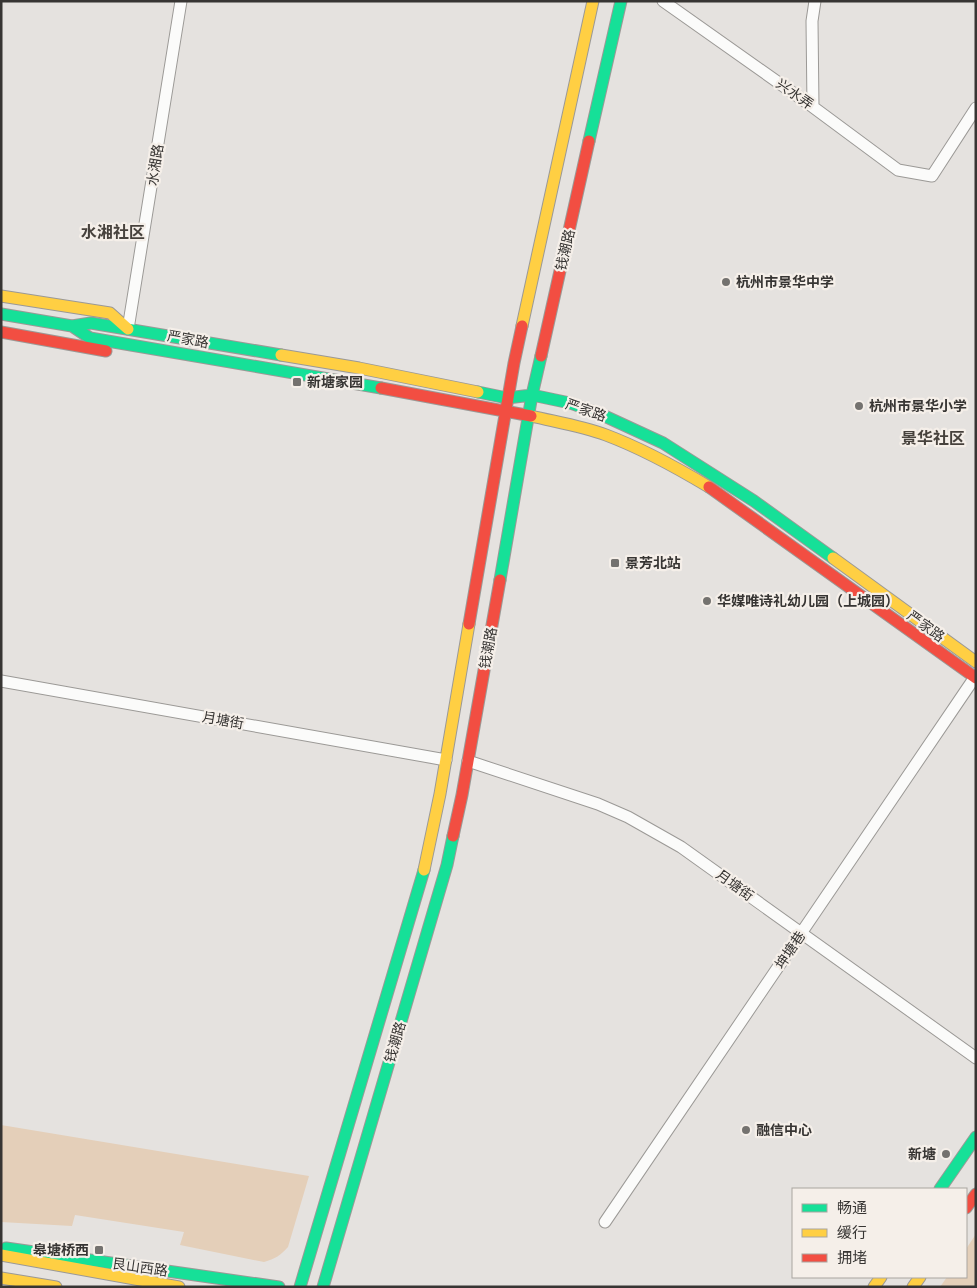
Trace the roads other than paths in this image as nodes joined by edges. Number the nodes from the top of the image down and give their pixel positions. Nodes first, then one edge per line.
1 (181, 1) edge
2 (593, 1) edge
3 (621, 1) edge
4 (663, 1) edge
5 (815, 1) edge
6 (813, 107) junction
7 (976, 108) edge
8 (1, 296) edge
9 (1, 314) edge
10 (72, 326) junction
11 (128, 328) junction
12 (1, 332) edge
13 (151, 348) junction
14 (532, 395) junction
15 (507, 398) junction
16 (505, 410) junction
17 (528, 415) junction
18 (976, 662) edge
19 (975, 678) edge
20 (1, 681) edge
21 (446, 760) junction
22 (468, 761) junction
23 (801, 933) junction
24 (976, 1058) edge
25 (976, 1137) edge
26 (941, 1188) edge
27 (976, 1194) edge
28 (967, 1207) edge
29 (604, 1222) dead end
30 (1, 1247) edge
31 (1, 1256) edge
32 (1, 1278) edge
33 (56, 1287) edge
34 (179, 1287) edge
35 (279, 1287) edge
36 (300, 1287) edge
37 (323, 1287) edge

1 - 11 street, 水湘路
2 - 15 main road, 钱潮路
3 - 14 main road, 钱潮路
4 - 6 street, 兴水弄
5 - 6 street
6 - 7 street, 兴水弄
8 - 11 main road, 严家路
9 - 10 main road, 严家路
10 - 11 main road, 严家路
10 - 13 main road, 严家路
11 - 15 main road, 严家路
12 - 13 main road, 严家路
13 - 16 main road, 严家路
14 - 15 main road, 严家路
14 - 17 main road, 钱潮路
14 - 18 main road, 严家路
15 - 16 main road, 钱潮路
16 - 17 main road, 严家路
16 - 21 main road, 钱潮路
17 - 19 main road, 严家路
17 - 22 main road, 钱潮路
19 - 23 street, 坤塘巷
20 - 21 street, 月塘街
21 - 36 main road, 钱潮路
22 - 23 street, 月塘街
22 - 37 main road, 钱潮路
23 - 24 street, 月塘街
23 - 29 street, 坤塘巷
25 - 26 main road
27 - 28 main road
30 - 35 main road, 艮山西路
31 - 34 main road, 艮山西路
32 - 33 main road

